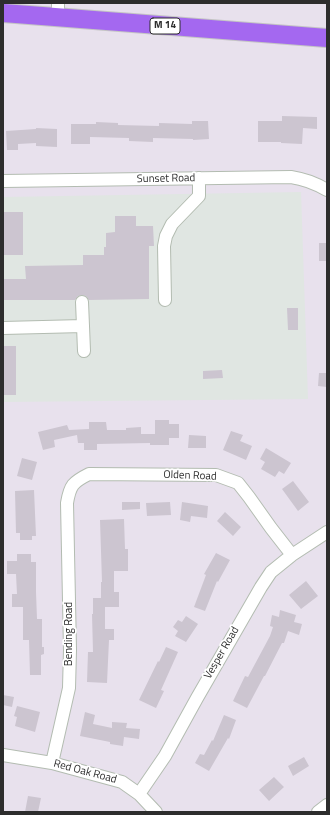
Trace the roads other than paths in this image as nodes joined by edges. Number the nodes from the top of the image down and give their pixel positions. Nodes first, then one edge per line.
1 (58, 10) edge
2 (3, 13) edge
3 (327, 38) edge
4 (199, 178) junction
5 (3, 181) edge
6 (327, 190) edge
7 (165, 300) dead end
8 (82, 302) dead end
9 (83, 326) junction
10 (3, 328) edge
11 (84, 351) dead end
12 (67, 503) joint
13 (327, 532) edge
14 (292, 555) junction
15 (3, 755) edge
16 (52, 763) junction
17 (139, 794) junction
18 (327, 805) edge
19 (156, 812) edge
20 (318, 812) edge

1 - 2 highway, M 14
1 - 3 highway, M 14
4 - 5 street, Sunset Road
4 - 6 street, Sunset Road
4 - 7 street
8 - 9 street
9 - 10 street
9 - 11 street
12 - 14 street, Olden Road
12 - 16 street, Bending Road
13 - 14 street, Vesper Road
14 - 17 street, Vesper Road
15 - 16 street, Red Oak Road
16 - 17 street, Red Oak Road
17 - 19 street, Red Oak Road
18 - 20 street

